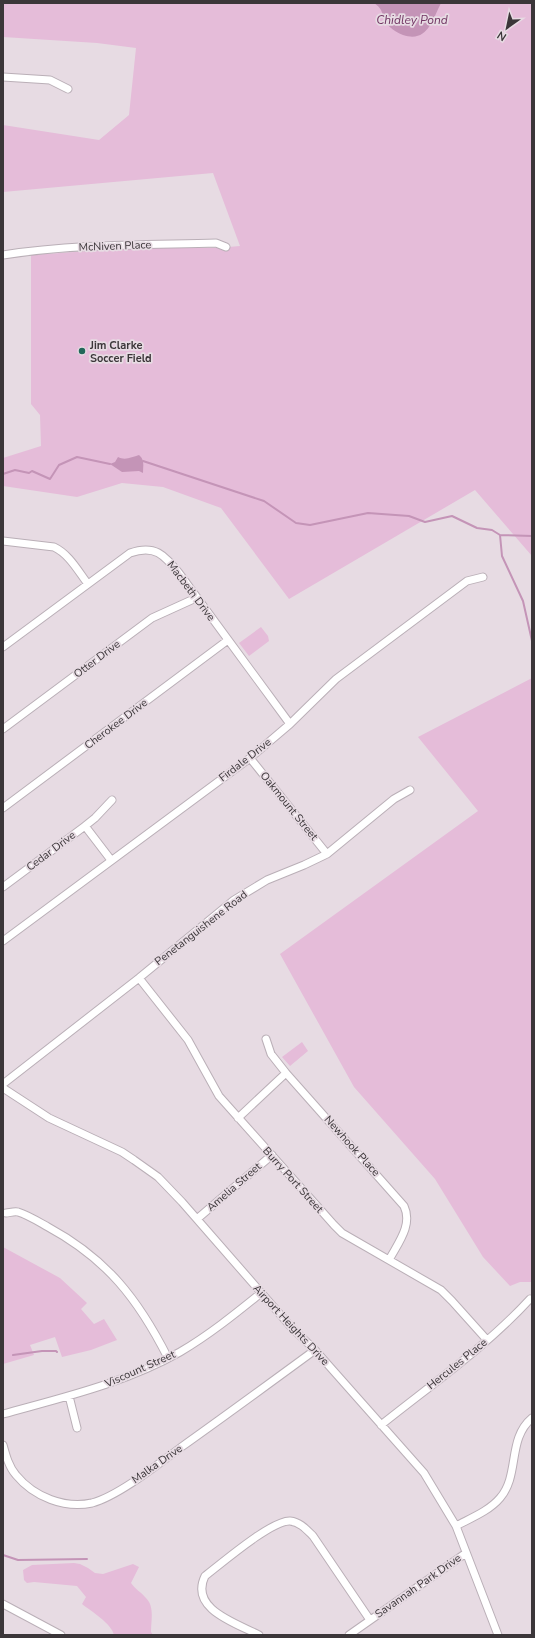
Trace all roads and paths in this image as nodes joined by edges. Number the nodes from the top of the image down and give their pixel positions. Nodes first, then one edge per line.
1 (3, 77) edge
2 (68, 89) dead end
3 (226, 247) dead end
4 (3, 255) edge
5 (3, 541) edge
6 (483, 577) dead end
7 (88, 584) junction
8 (196, 598) junction
9 (228, 640) junction
10 (3, 647) edge
11 (290, 724) junction
12 (3, 729) edge
13 (250, 758) junction
14 (410, 790) dead end
15 (112, 800) dead end
16 (3, 808) edge
17 (85, 826) junction
18 (327, 854) junction
19 (111, 860) junction
20 (3, 887) edge
21 (3, 941) edge
22 (139, 978) junction
23 (266, 1039) dead end
24 (286, 1073) junction
25 (3, 1084) edge
26 (3, 1088) edge
27 (238, 1118) junction
28 (272, 1155) junction
29 (6, 1213) dead end
30 (197, 1219) junction
31 (389, 1260) junction
32 (261, 1293) junction
33 (530, 1299) dead end
34 (487, 1340) junction
35 (315, 1350) junction
36 (168, 1358) junction
37 (69, 1396) junction
38 (3, 1414) edge
39 (532, 1418) edge
40 (381, 1425) junction
41 (77, 1428) dead end
42 (3, 1445) edge
43 (456, 1526) junction
44 (466, 1553) junction
45 (3, 1604) edge
46 (370, 1620) junction
47 (61, 1635) edge
48 (259, 1635) edge
49 (349, 1635) edge
50 (498, 1635) edge

1 - 2 street
3 - 4 street, McNiven Place
5 - 7 street
6 - 11 street, Firdale Drive
7 - 8 street, Macbeth Drive
7 - 10 street, Macbeth Drive
8 - 9 street, Macbeth Drive
8 - 12 street, Otter Drive
9 - 11 street, Macbeth Drive
9 - 16 street, Cherokee Drive
11 - 13 street, Firdale Drive
13 - 18 street, Oakmount Street
13 - 19 street, Firdale Drive
14 - 18 street, Penetanguishene Road
15 - 17 street
17 - 19 street, Cedar Drive
17 - 20 street, Cedar Drive
18 - 22 street, Penetanguishene Road
19 - 21 street, Firdale Drive
22 - 25 street, Penetanguishene Road
22 - 27 street, Burry Port Street
23 - 24 street, Newhook Place
24 - 27 street
24 - 31 street, Newhook Place
26 - 30 street, Airport Heights Drive
27 - 28 street, Burry Port Street
28 - 30 street, Amelia Street
28 - 31 street, Burry Port Street
29 - 36 street
30 - 32 street, Airport Heights Drive
31 - 34 street, Burry Port Street
32 - 35 street, Airport Heights Drive
32 - 36 street, Viscount Street
33 - 34 street, Hercules Place
34 - 40 street, Hercules Place
35 - 40 street, Airport Heights Drive
35 - 42 street, Malka Drive
36 - 37 street, Viscount Street
37 - 38 street, Viscount Street
37 - 41 street
39 - 43 street
40 - 43 street, Airport Heights Drive
43 - 44 street, Airport Heights Drive
44 - 46 street, Savannah Park Drive
44 - 50 street, Airport Heights Drive
45 - 47 street
46 - 48 street, Savannah Park Drive
46 - 49 street, Savannah Park Drive

